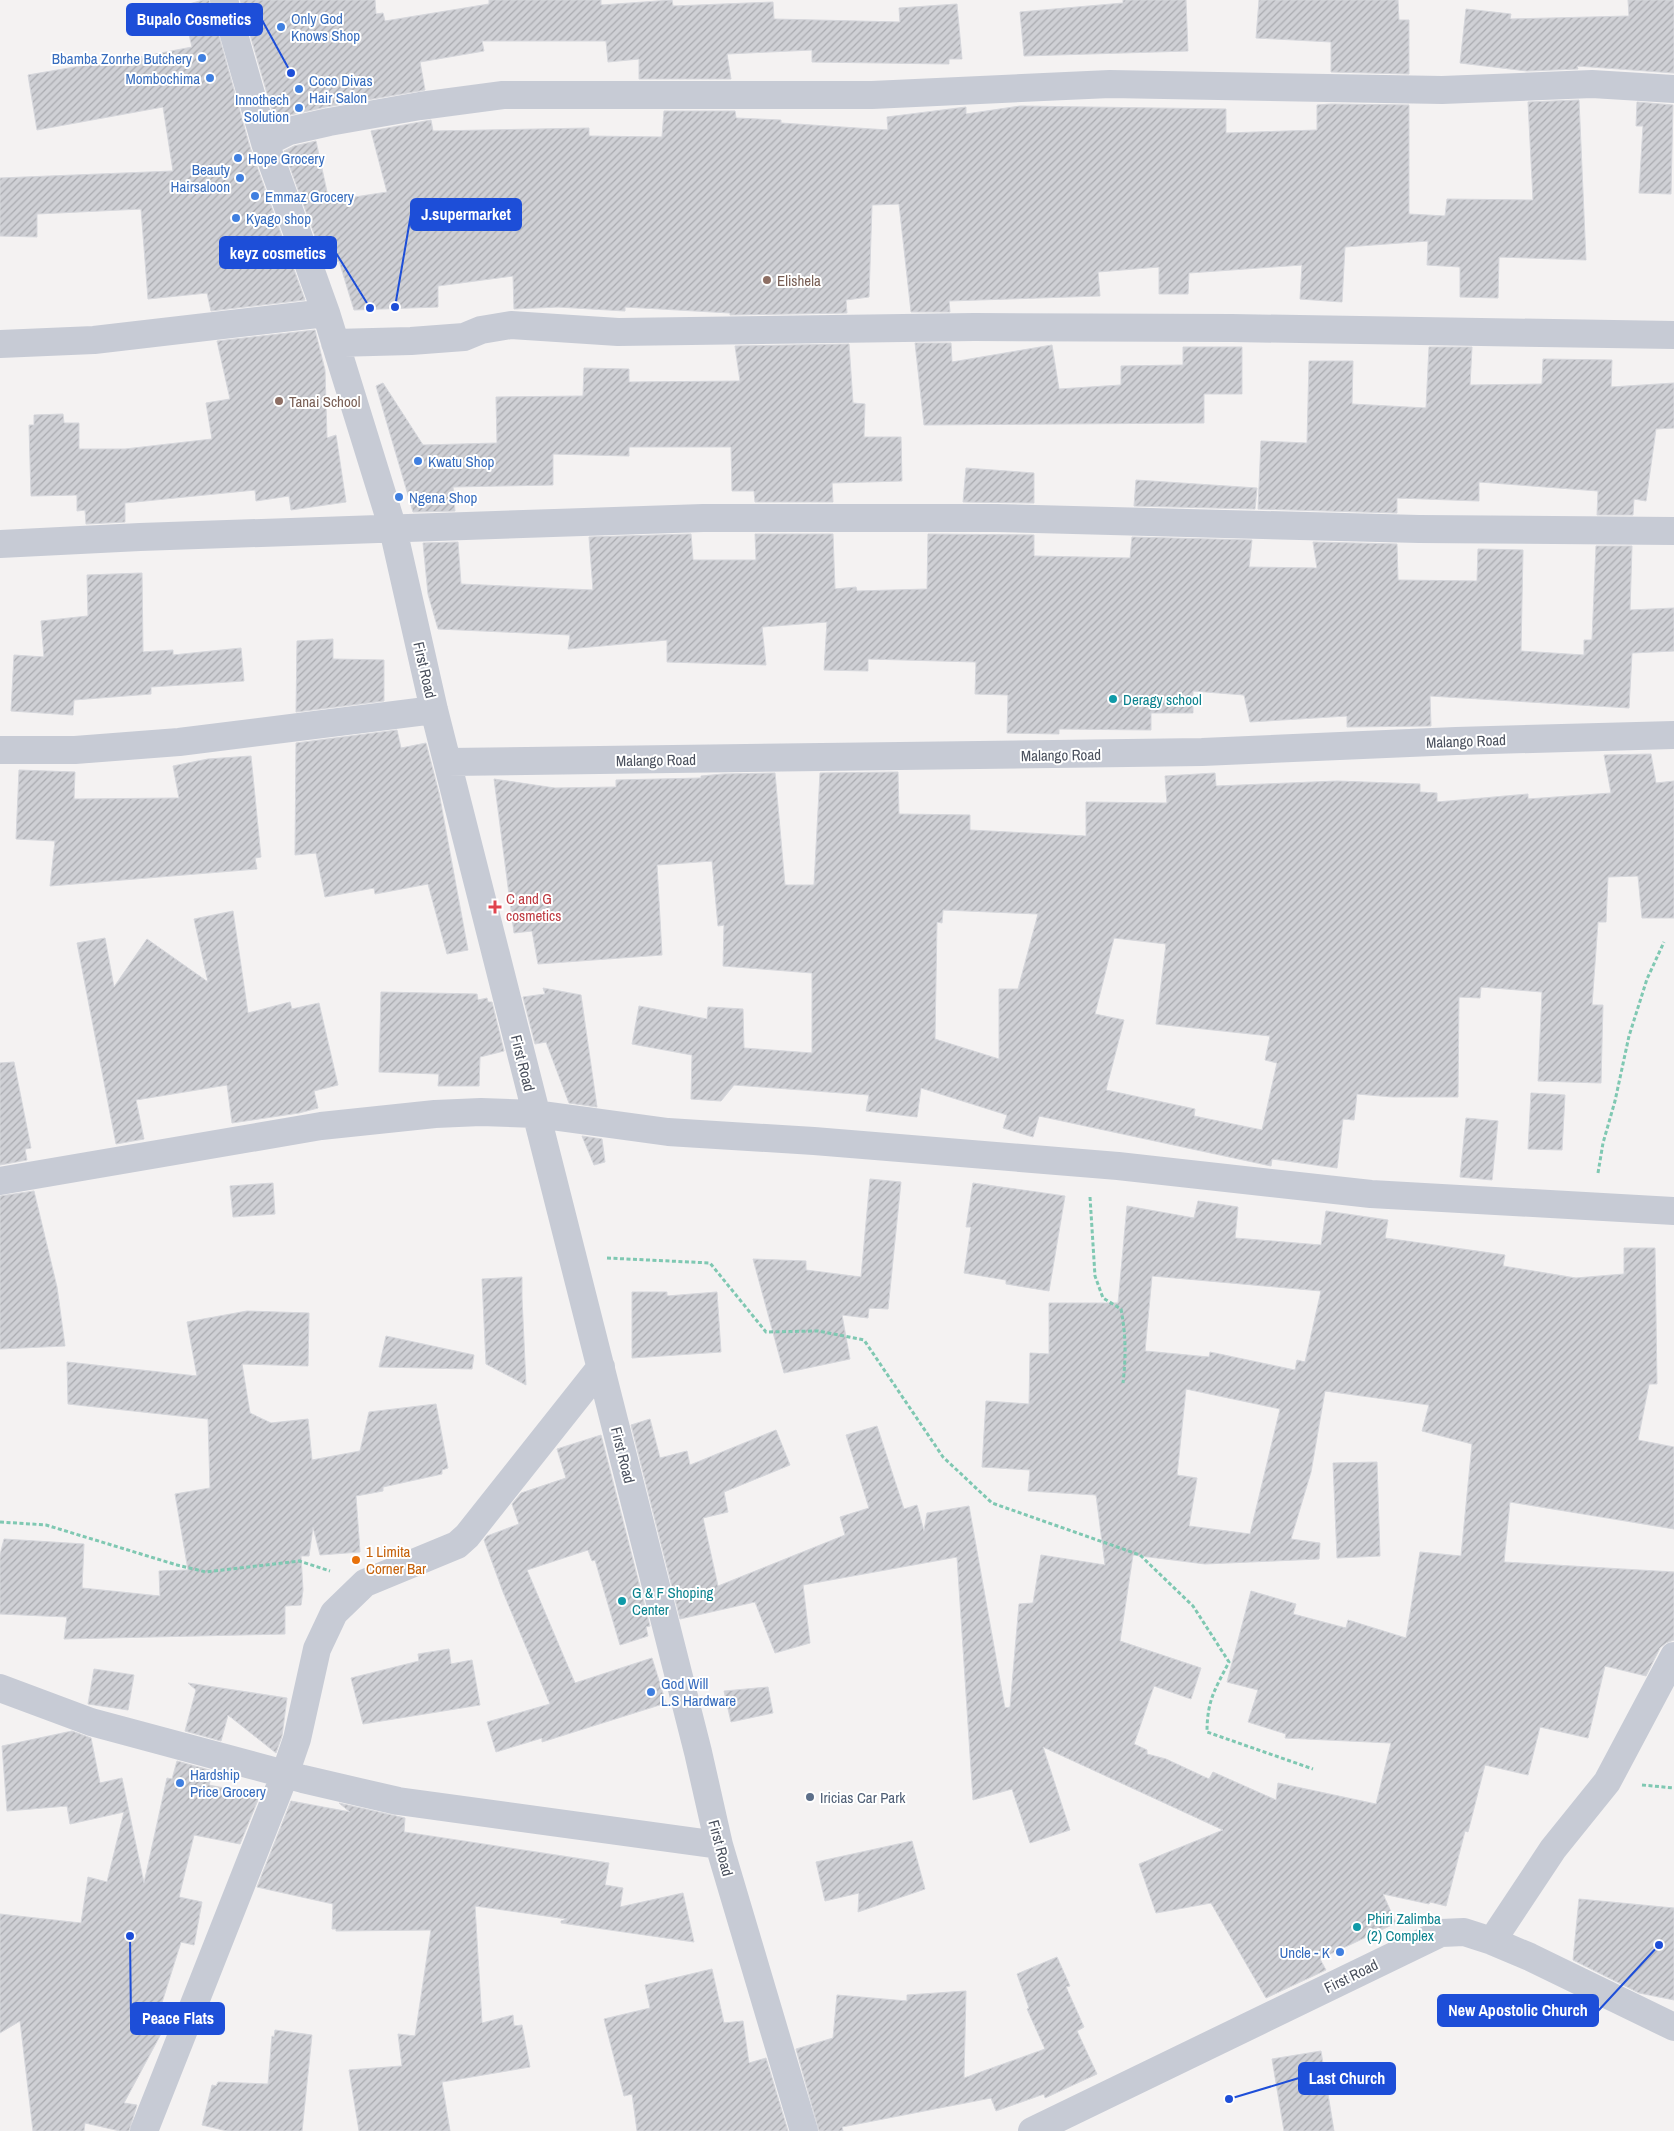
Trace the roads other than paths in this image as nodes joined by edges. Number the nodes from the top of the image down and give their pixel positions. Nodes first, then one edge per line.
1 (224, 0) edge
2 (1674, 89) edge
3 (265, 143) junction
4 (326, 313) junction
5 (1674, 335) edge
6 (334, 343) junction
7 (0, 344) edge
8 (394, 529) junction
9 (1674, 531) edge
10 (0, 544) edge
11 (434, 710) junction
12 (1674, 736) edge
13 (0, 750) edge
14 (448, 762) junction
15 (536, 1114) junction
16 (0, 1181) edge
17 (1674, 1211) edge
18 (601, 1367) junction
19 (1674, 1656) edge
20 (0, 1688) edge
21 (285, 1774) junction
22 (719, 1845) junction
23 (1492, 1941) junction
24 (1674, 2027) edge
25 (144, 2131) edge
26 (804, 2131) edge
27 (1032, 2131) edge

1 - 3 street, First Road
2 - 3 street
3 - 4 street, First Road
4 - 6 street, First Road
4 - 7 street
5 - 6 street
6 - 8 street, First Road
8 - 9 street
8 - 10 street
8 - 11 street, First Road
11 - 13 street
11 - 14 street, First Road
12 - 14 street, Malango Road
14 - 15 street, First Road
15 - 16 street
15 - 17 street
15 - 18 street, First Road
18 - 21 street
18 - 22 street, First Road
19 - 23 street
20 - 21 street
21 - 22 street
21 - 25 street
22 - 26 street, First Road
23 - 24 street, First Road
23 - 27 street, First Road

